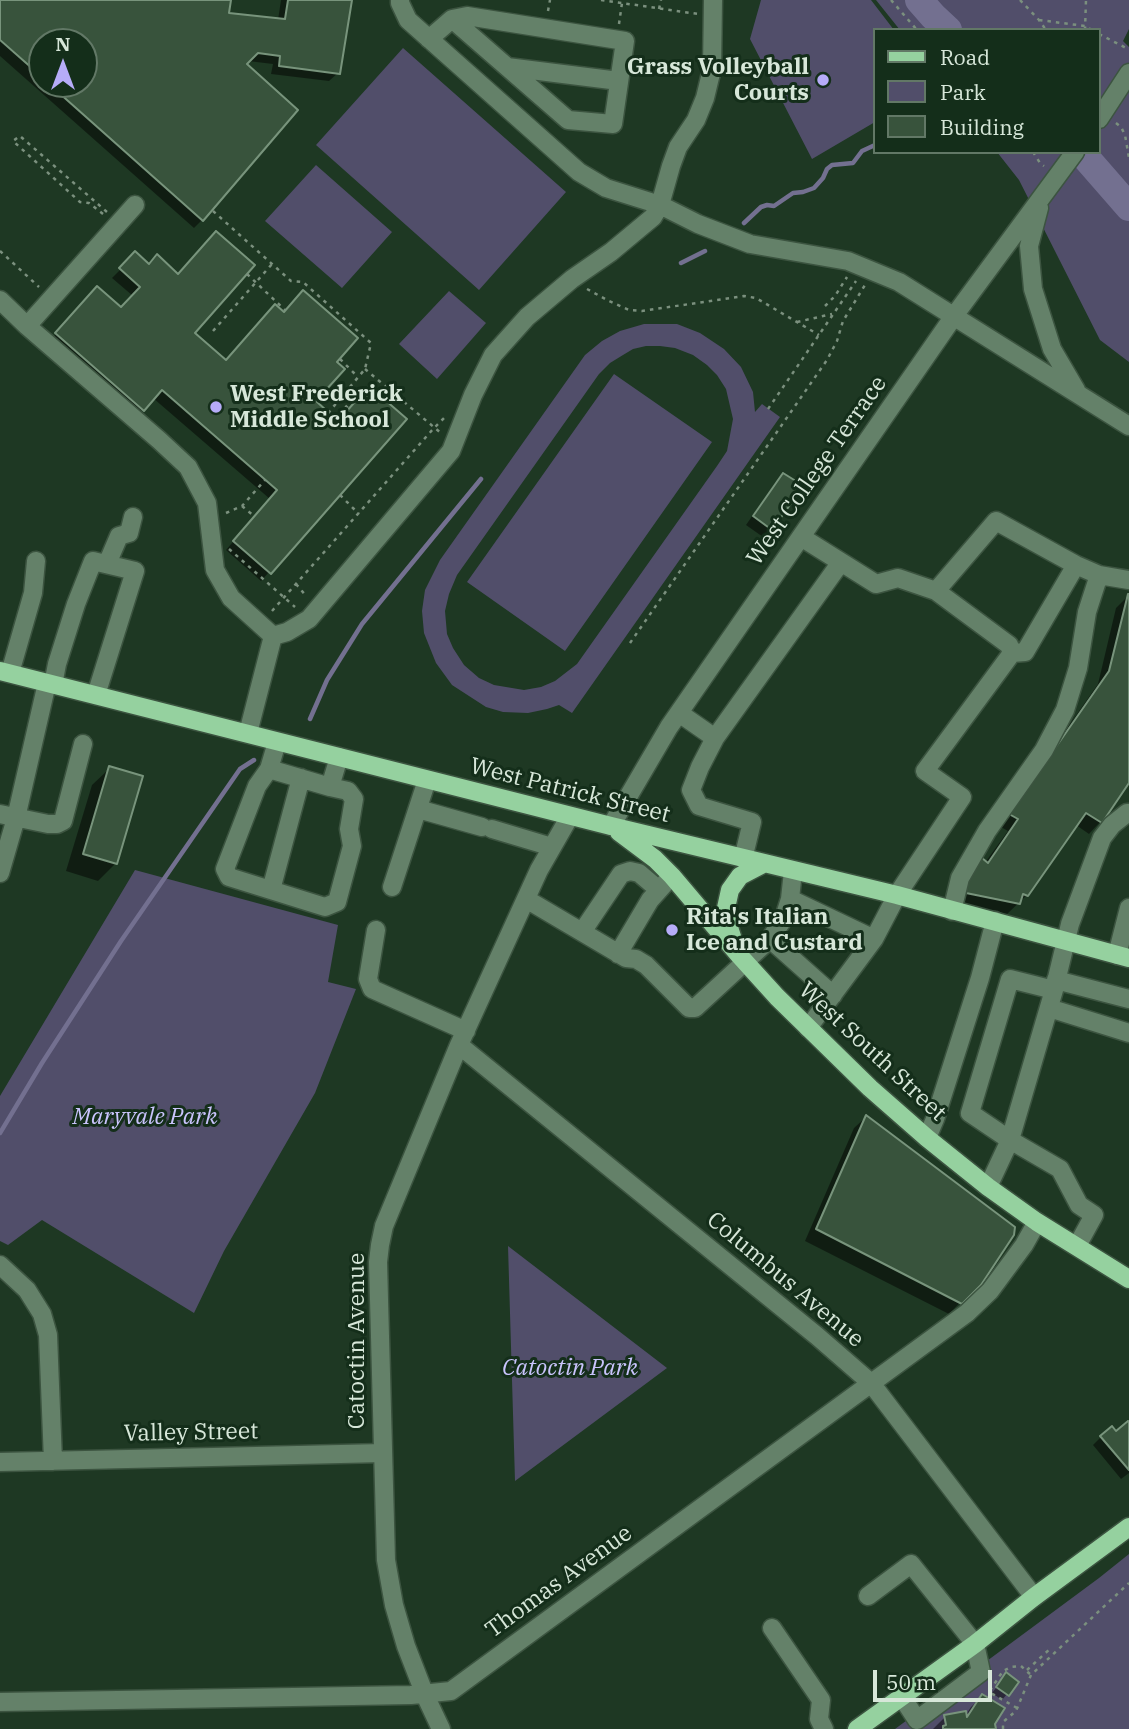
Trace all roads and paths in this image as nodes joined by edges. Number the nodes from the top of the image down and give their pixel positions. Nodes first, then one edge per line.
1 (400, 0) edge
2 (600, 0) edge
3 (661, 0) edge
4 (713, 0) edge
5 (891, 0) edge
6 (1020, 0) edge
7 (1086, 0) edge
8 (622, 3) junction
9 (659, 9) junction
10 (702, 15) dead end
11 (452, 19) junction
12 (1039, 20) junction
13 (915, 28) edge
14 (1045, 28) edge
15 (1085, 28) edge
16 (618, 32) dead end
17 (1101, 35) edge
18 (429, 39) junction
19 (1128, 49) edge
20 (507, 67) junction
21 (1129, 73) edge
22 (619, 81) junction
23 (547, 102) junction
24 (1102, 115) edge
25 (528, 127) junction
26 (1129, 158) edge
27 (1069, 159) edge
28 (1042, 196) junction
29 (135, 205) dead end
30 (660, 205) junction
31 (214, 211) dead end
32 (107, 218) joint
33 (0, 251) edge
34 (272, 264) junction
35 (247, 274) dead end
36 (847, 277) dead end
37 (572, 279) junction
38 (856, 281) dead end
39 (256, 282) junction
40 (865, 285) dead end
41 (42, 289) dead end
42 (0, 300) edge
43 (825, 306) dead end
44 (285, 310) dead end
45 (832, 314) junction
46 (954, 316) junction
47 (797, 322) junction
48 (27, 326) junction
49 (213, 331) dead end
50 (819, 335) junction
51 (340, 359) dead end
52 (365, 369) junction
53 (358, 377) junction
54 (1077, 393) junction
55 (339, 400) junction
56 (349, 408) dead end
57 (768, 409) dead end
58 (328, 412) dead end
59 (449, 413) dead end
60 (1129, 426) edge
61 (433, 428) junction
62 (447, 438) dead end
63 (265, 480) dead end
64 (340, 495) dead end
65 (223, 506) dead end
66 (242, 506) junction
67 (226, 513) junction
68 (359, 514) junction
69 (254, 516) dead end
70 (133, 517) dead end
71 (227, 522) dead end
72 (801, 537) junction
73 (228, 556) dead end
74 (36, 561) dead end
75 (841, 562) junction
76 (107, 564) junction
77 (1076, 565) junction
78 (1099, 575) junction
79 (1129, 580) edge
80 (936, 591) junction
81 (284, 598) junction
82 (299, 611) dead end
83 (269, 615) dead end
84 (272, 636) junction
85 (630, 643) dead end
86 (1012, 653) junction
87 (5, 672) edge
88 (50, 684) junction
89 (96, 695) junction
90 (679, 713) junction
91 (248, 733) junction
92 (715, 738) junction
93 (277, 742) junction
94 (83, 744) dead end
95 (339, 757) junction
96 (269, 769) junction
97 (301, 778) junction
98 (427, 780) junction
99 (330, 787) junction
100 (418, 808) junction
101 (1128, 812) edge
102 (8, 816) edge
103 (570, 816) junction
104 (611, 826) junction
105 (552, 847) junction
106 (743, 859) junction
107 (763, 864) junction
108 (793, 871) junction
109 (0, 873) edge
110 (672, 876) junction
111 (392, 887) dead end
112 (271, 890) junction
113 (659, 890) junction
114 (897, 895) junction
115 (526, 899) junction
116 (790, 899) junction
117 (1129, 908) edge
118 (952, 911) junction
119 (995, 922) junction
120 (376, 930) dead end
121 (582, 932) junction
122 (770, 939) junction
123 (874, 939) junction
124 (1065, 940) junction
125 (618, 954) junction
126 (1123, 956) edge
127 (741, 958) junction
128 (1055, 985) junction
129 (833, 995) junction
130 (1129, 999) edge
131 (1049, 1008) junction
132 (808, 1028) junction
133 (1129, 1033) edge
134 (462, 1038) junction
135 (927, 1138) junction
136 (1010, 1140) junction
137 (988, 1188) junction
138 (1037, 1222) junction
139 (1077, 1247) junction
140 (0, 1265) edge
141 (1127, 1272) edge
142 (871, 1383) junction
143 (383, 1454) junction
144 (53, 1461) junction
145 (0, 1462) edge
146 (1129, 1527) edge
147 (1129, 1583) edge
148 (868, 1596) dead end
149 (1034, 1597) junction
150 (772, 1628) dead end
151 (975, 1644) junction
152 (1051, 1648) dead end
153 (1027, 1670) junction
154 (1031, 1675) junction
155 (425, 1695) junction
156 (902, 1697) junction
157 (0, 1702) edge
158 (1017, 1708) junction
159 (441, 1729) edge
160 (824, 1729) edge
161 (857, 1729) edge
162 (1003, 1729) edge

1 - 18 street
2 - 8 path
3 - 9 path
4 - 30 street
5 - 13 path
6 - 12 path
7 - 15 path
8 - 9 path
8 - 16 path
9 - 10 path
11 - 18 street
11 - 20 street
11 - 22 street
12 - 14 path
12 - 15 path
17 - 19 path
18 - 25 street
20 - 22 street
20 - 23 street
21 - 24 street
22 - 23 street
23 - 25 street
24 - 26 path
25 - 30 street
27 - 28 street, West College Terrace
28 - 46 street, West College Terrace
28 - 54 street
29 - 48 street
30 - 37 street
30 - 46 street
31 - 34 path
32 - 32 path
33 - 41 path
34 - 39 path
34 - 52 path
35 - 39 path
36 - 43 path
37 - 47 path
37 - 84 street
38 - 45 path
39 - 44 path
39 - 49 path
40 - 85 path
42 - 48 street
45 - 47 path
45 - 50 path
46 - 54 street
46 - 72 street, West College Terrace
47 - 50 path
48 - 84 street
50 - 57 path
51 - 53 path
52 - 53 path
52 - 61 path
53 - 55 path
54 - 60 street
55 - 56 path
55 - 58 path
59 - 61 path
61 - 62 path
61 - 68 path
63 - 66 path
64 - 68 path
65 - 67 path
66 - 67 path
66 - 69 path
67 - 71 path
68 - 81 path
70 - 76 street
72 - 75 street
72 - 90 street, West College Terrace
73 - 81 path
74 - 87 street
75 - 80 street
75 - 92 street
76 - 88 street
76 - 89 street
77 - 78 street
77 - 80 street
77 - 86 street
78 - 79 street
78 - 118 street
80 - 86 street
81 - 82 path
81 - 83 path
84 - 91 street
86 - 114 street
87 - 88 main road, West Patrick Street
88 - 89 main road, West Patrick Street
88 - 102 street
89 - 91 main road, West Patrick Street
90 - 92 street
90 - 104 street, West College Terrace
91 - 93 main road, West Patrick Street
92 - 106 street
93 - 95 main road, West Patrick Street
93 - 96 street
94 - 102 street
95 - 98 main road, West Patrick Street
95 - 99 street
96 - 97 street
96 - 112 street
97 - 99 street
97 - 112 street
98 - 100 street
98 - 103 main road, West Patrick Street
99 - 112 street
100 - 105 street
100 - 111 street
101 - 124 street
102 - 109 street
103 - 104 main road, West Patrick Street
103 - 105 street, Catoctin Avenue
104 - 106 main road, West Patrick Street
104 - 110 main road, West South Street
105 - 115 street, Catoctin Avenue
106 - 107 main road, West Patrick Street
107 - 108 main road, West Patrick Street
107 - 127 main road
108 - 114 main road, West Patrick Street
108 - 116 street
110 - 113 street
110 - 127 main road, West South Street
113 - 121 street
113 - 125 street
114 - 118 main road, West Patrick Street
114 - 123 street
115 - 121 street
115 - 134 street, Catoctin Avenue
116 - 122 street
116 - 123 street
117 - 126 street
118 - 119 main road, West Patrick Street
119 - 124 main road, West Patrick Street
119 - 135 street
120 - 134 street, Columbus Avenue
121 - 125 street
122 - 127 street
122 - 129 street
123 - 129 street
124 - 126 main road, West Patrick Street
124 - 128 street
125 - 127 street
127 - 132 main road, West South Street
128 - 130 street
128 - 131 street
128 - 136 street
129 - 132 street
131 - 133 street
131 - 136 street
132 - 135 main road, West South Street
134 - 142 street, Columbus Avenue
134 - 143 street, Catoctin Avenue
135 - 137 main road, West South Street
136 - 137 street
136 - 139 street
137 - 138 main road, West South Street
138 - 139 main road, West South Street
138 - 142 street, Thomas Avenue
139 - 141 main road, West South Street
140 - 144 street
142 - 149 street, Columbus Avenue
142 - 155 street, Thomas Avenue
143 - 144 street, Valley Street
143 - 155 street, Catoctin Avenue
144 - 145 street, Valley Street
146 - 149 main road
147 - 154 path
148 - 151 street
149 - 151 main road
150 - 160 street
151 - 156 main road
151 - 156 street
152 - 153 path
153 - 154 path
153 - 158 path
154 - 158 path
155 - 157 street, Thomas Avenue
155 - 159 street, Catoctin Avenue
156 - 161 main road
158 - 162 path

